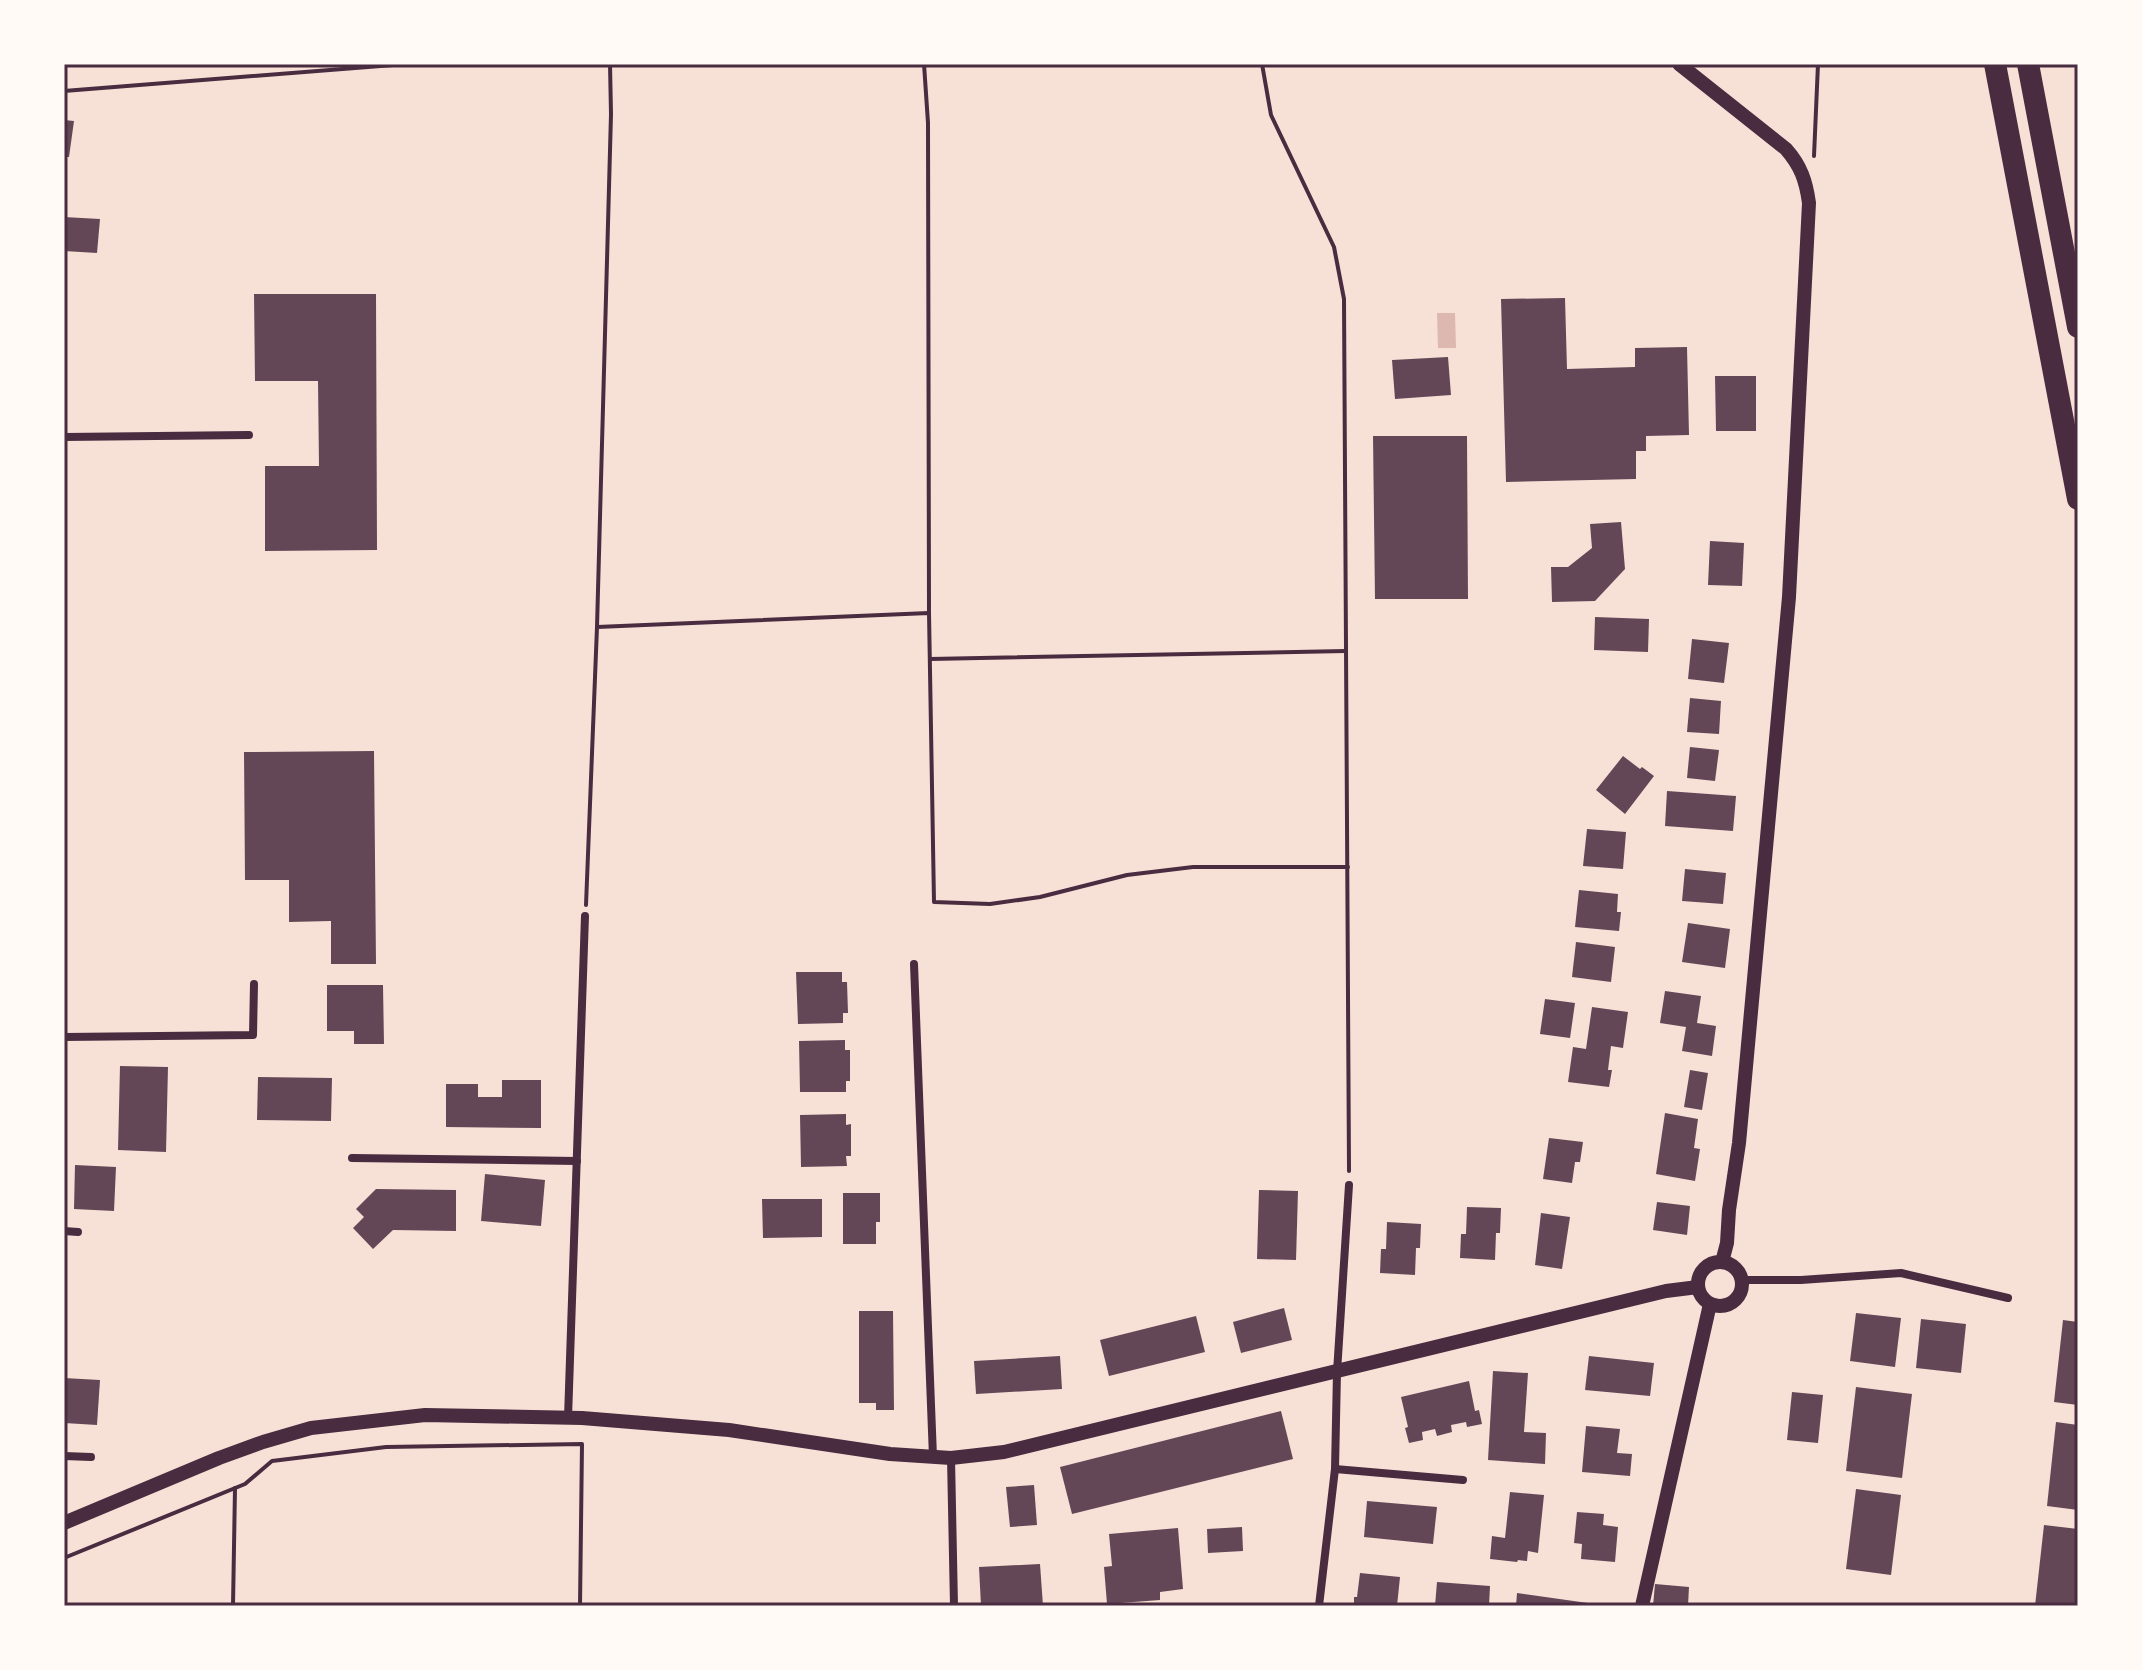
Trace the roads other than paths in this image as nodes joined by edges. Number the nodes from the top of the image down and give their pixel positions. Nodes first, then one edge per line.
1 (1679, 64) edge
2 (1995, 64) edge
3 (2028, 64) edge
4 (2078, 327) edge
5 (249, 435) dead end
6 (64, 437) edge
7 (2078, 499) edge
8 (585, 916) road end
9 (914, 964) dead end
10 (254, 984) dead end
11 (64, 1037) edge
12 (352, 1158) dead end
13 (577, 1161) junction
14 (1349, 1185) road end
15 (64, 1231) edge
16 (78, 1232) dead end
17 (1722, 1262) junction
18 (1742, 1280) junction
19 (1698, 1287) junction
20 (2008, 1298) dead end
21 (1710, 1304) junction
22 (1337, 1372) junction
23 (568, 1418) junction
24 (64, 1456) edge
25 (91, 1457) dead end
26 (933, 1457) junction
27 (951, 1458) junction
28 (1335, 1469) junction
29 (1463, 1480) dead end
30 (64, 1523) edge
31 (954, 1606) edge
32 (1319, 1606) edge
33 (1642, 1606) edge

1 - 17 street
2 - 7 highway
3 - 4 highway
5 - 6 street
8 - 13 street
9 - 26 street
10 - 11 street
12 - 13 street
13 - 23 street
14 - 22 street
15 - 16 street
17 - 18 street
17 - 19 street
18 - 20 street
18 - 21 street
19 - 21 street
19 - 22 street
21 - 33 street
22 - 27 street
22 - 28 street
23 - 26 street
23 - 30 street
24 - 25 street
26 - 27 street
27 - 31 street
28 - 29 street
28 - 32 street

